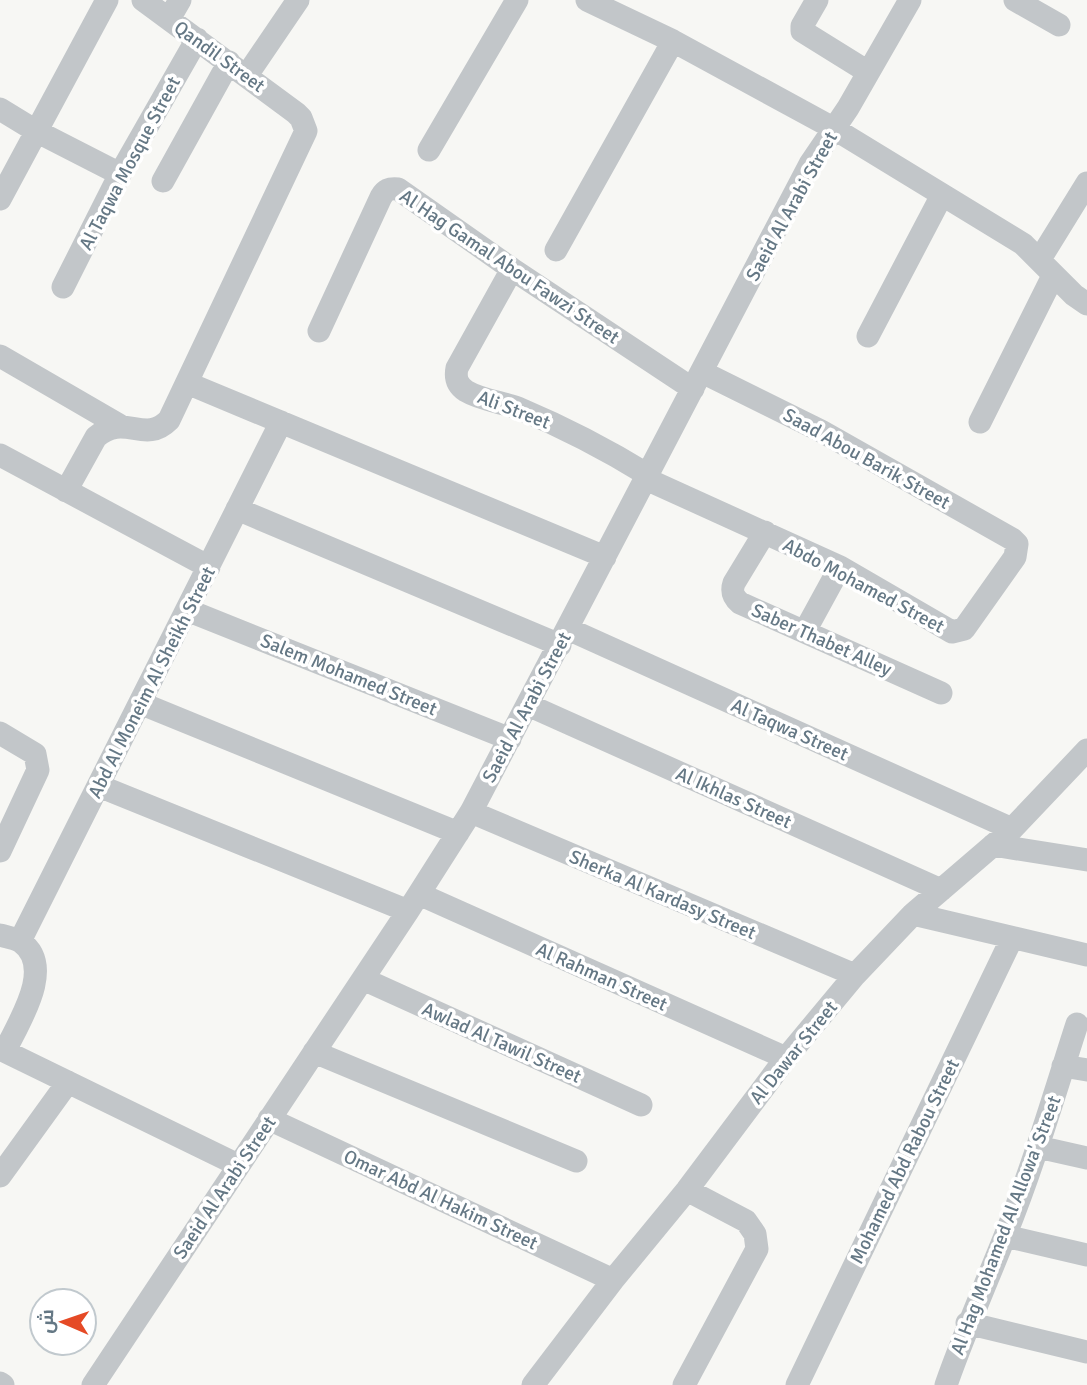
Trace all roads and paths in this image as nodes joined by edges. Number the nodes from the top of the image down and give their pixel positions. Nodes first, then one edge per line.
1 (107, 0) edge
2 (143, 0) edge
3 (298, 0) edge
4 (517, 0) edge
5 (587, 0) edge
6 (817, 0) edge
7 (910, 0) edge
8 (1015, 0) edge
9 (174, 9) edge
10 (1059, 25) dead end
11 (197, 39) junction
12 (673, 41) junction
13 (238, 69) junction
14 (868, 72) junction
15 (0, 109) edge
16 (833, 128) junction
17 (36, 131) junction
18 (429, 150) dead end
19 (120, 174) junction
20 (163, 181) dead end
21 (1087, 183) edge
22 (943, 195) junction
23 (0, 199) edge
24 (556, 250) dead end
25 (1046, 268) junction
26 (512, 269) junction
27 (63, 287) dead end
28 (1087, 304) edge
29 (319, 331) dead end
30 (868, 336) dead end
31 (0, 356) edge
32 (697, 381) junction
33 (187, 383) junction
34 (281, 422) junction
35 (980, 422) dead end
36 (119, 425) junction
37 (0, 455) edge
38 (647, 477) junction
39 (66, 491) junction
40 (237, 509) junction
41 (765, 532) junction
42 (605, 557) junction
43 (1016, 557) joint
44 (209, 567) junction
45 (841, 567) junction
46 (187, 610) junction
47 (805, 631) junction
48 (564, 637) junction
49 (941, 693) dead end
50 (140, 703) junction
51 (528, 705) junction
52 (0, 733) edge
53 (510, 739) junction
54 (1087, 750) edge
55 (99, 786) junction
56 (471, 812) junction
57 (1012, 829) junction
58 (457, 833) junction
59 (993, 845) junction
60 (0, 851) edge
61 (1087, 860) edge
62 (941, 890) junction
63 (413, 903) junction
64 (913, 914) junction
65 (10, 938) edge
66 (1012, 938) junction
67 (1087, 955) edge
68 (855, 975) junction
69 (363, 979) junction
70 (1077, 1024) dead end
71 (3, 1050) edge
72 (314, 1052) junction
73 (786, 1058) junction
74 (1063, 1066) junction
75 (1087, 1070) edge
76 (68, 1082) junction
77 (641, 1105) dead end
78 (270, 1119) junction
79 (1038, 1147) junction
80 (1087, 1158) edge
81 (576, 1161) dead end
82 (239, 1165) junction
83 (0, 1176) edge
84 (688, 1190) junction
85 (1005, 1236) junction
86 (1087, 1255) edge
87 (613, 1280) junction
88 (967, 1324) junction
89 (1087, 1352) edge
90 (93, 1385) edge
91 (533, 1385) edge
92 (684, 1385) edge
93 (797, 1385) edge
94 (946, 1385) edge

1 - 17 street
2 - 9 street, Qandil Street
3 - 13 street
4 - 18 street
5 - 12 street
6 - 14 street
7 - 14 street, Saeid Al Arabi Street
8 - 10 street
9 - 11 street, Qandil Street
11 - 13 street, Qandil Street
11 - 19 street, Al Taqwa Mosque Street
12 - 16 street
12 - 24 street
13 - 20 street
13 - 33 street, Qandil Street
14 - 16 street, Saeid Al Arabi Street
15 - 17 street
16 - 22 street
16 - 32 street, Saeid Al Arabi Street
17 - 19 street
17 - 23 street
19 - 27 street, Al Taqwa Mosque Street
21 - 25 street
22 - 25 street
22 - 30 street
25 - 28 street
25 - 35 street
26 - 29 street, Al Hag Gamal Abou Fawzi Street
26 - 32 street, Al Hag Gamal Abou Fawzi Street
26 - 38 street, Ali Street
31 - 36 street
32 - 38 street, Saeid Al Arabi Street
32 - 43 street, Saad Abou Barik Street
33 - 34 street
33 - 36 street
34 - 40 street, Abd Al Moneim Al Sheikh Street
34 - 42 street
36 - 39 street
37 - 39 street
38 - 41 street, Abdo Mohamed Street
38 - 42 street, Saeid Al Arabi Street
39 - 44 street
40 - 44 street, Abd Al Moneim Al Sheikh Street
40 - 48 street, Al Taqwa Street
41 - 45 street, Abdo Mohamed Street
41 - 47 street, Saber Thabet Alley
42 - 48 street, Saeid Al Arabi Street
43 - 45 street, Abdo Mohamed Street
44 - 46 street, Abd Al Moneim Al Sheikh Street
45 - 47 street
46 - 50 street, Abd Al Moneim Al Sheikh Street
46 - 53 street, Salem Mohamed Street
47 - 49 street, Saber Thabet Alley
48 - 51 street, Saeid Al Arabi Street
48 - 57 street, Al Taqwa Street
50 - 55 street, Abd Al Moneim Al Sheikh Street
50 - 58 street
51 - 53 street, Saeid Al Arabi Street
51 - 62 street, Al Ikhlas Street
52 - 60 street
53 - 56 street, Saeid Al Arabi Street
54 - 57 street, Al Dawar Street
55 - 63 street, Al Rahman Street
55 - 65 street, Abd Al Moneim Al Sheikh Street
56 - 58 street, Saeid Al Arabi Street
56 - 68 street, Sherka Al Kardasy Street
57 - 59 street, Al Dawar Street
58 - 63 street, Saeid Al Arabi Street
59 - 61 street
59 - 62 street, Al Dawar Street
62 - 64 street, Al Dawar Street
63 - 69 street, Saeid Al Arabi Street
63 - 73 street, Al Rahman Street
64 - 66 street
64 - 68 street, Al Dawar Street
65 - 71 street
66 - 67 street
66 - 93 street, Mohamed Abd Rabou Street
68 - 73 street, Al Dawar Street
69 - 72 street, Saeid Al Arabi Street
69 - 77 street, Awlad Al Tawil Street
70 - 74 street, Al Hag Mohamed Al Allowa' Street
71 - 76 street
72 - 78 street, Saeid Al Arabi Street
72 - 81 street
73 - 84 street, Al Dawar Street
74 - 75 street
74 - 79 street, Al Hag Mohamed Al Allowa' Street
76 - 82 street
76 - 83 street
78 - 82 street, Saeid Al Arabi Street
78 - 87 street, Omar Abd Al Hakim Street
79 - 80 street
79 - 85 street, Al Hag Mohamed Al Allowa' Street
82 - 90 street, Saeid Al Arabi Street
84 - 87 street, Al Dawar Street
84 - 92 street
85 - 86 street
85 - 88 street, Al Hag Mohamed Al Allowa' Street
87 - 91 street, Al Dawar Street
88 - 89 street
88 - 94 street, Al Hag Mohamed Al Allowa' Street

